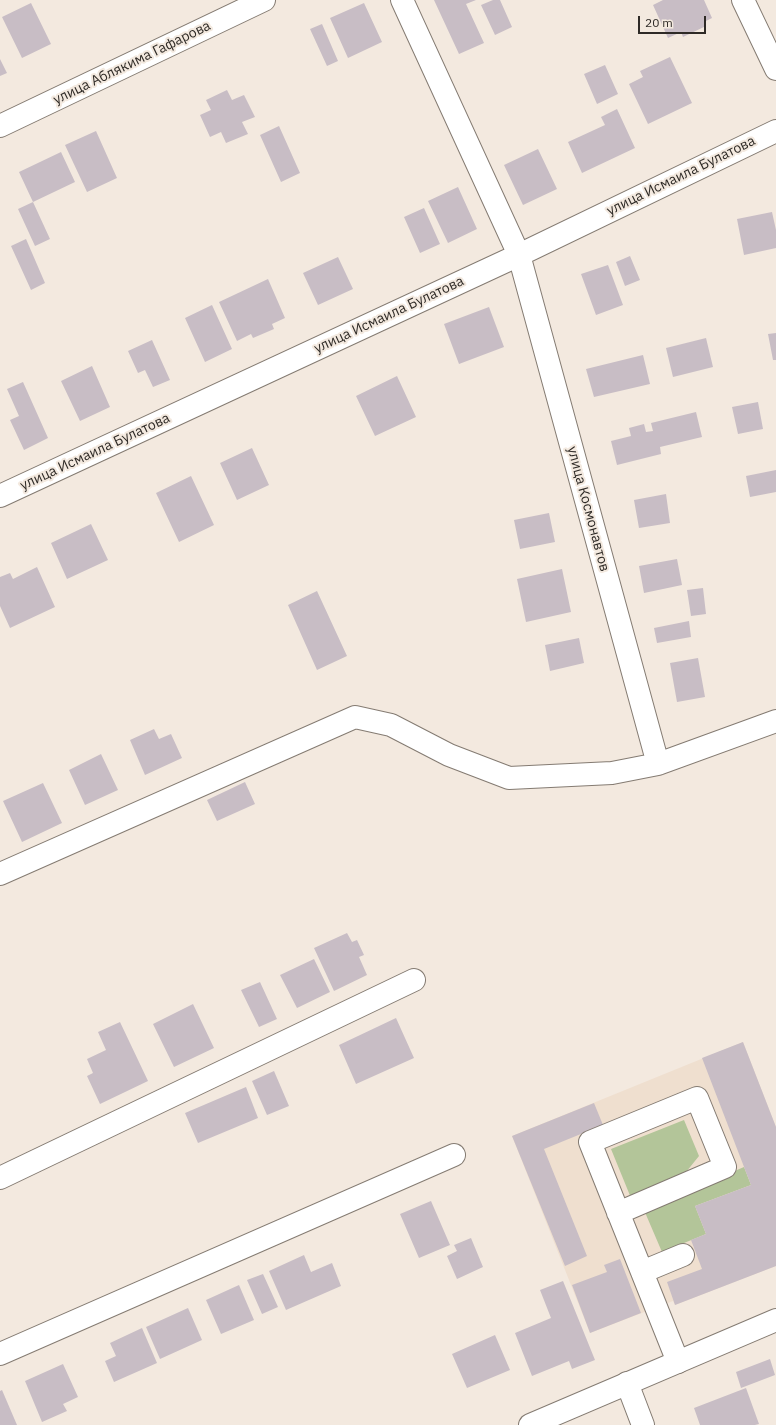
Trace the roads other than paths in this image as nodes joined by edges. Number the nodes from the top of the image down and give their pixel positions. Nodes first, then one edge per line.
1 (264, 0) edge
2 (402, 0) edge
3 (742, 0) edge
4 (776, 69) edge
5 (0, 126) edge
6 (776, 131) edge
7 (519, 255) junction
8 (0, 496) edge
9 (776, 721) edge
10 (658, 764) junction
11 (0, 874) edge
12 (414, 980) dead end
13 (454, 1155) dead end
14 (0, 1178) edge
15 (618, 1213) junction
16 (683, 1255) dead end
17 (642, 1272) junction
18 (776, 1320) edge
19 (0, 1354) edge
20 (678, 1362) junction
21 (627, 1383) junction
22 (530, 1425) edge
23 (643, 1425) edge

1 - 5 street, улица Аблякима Гафарова
2 - 7 street, улица Космонавтов
3 - 4 street
6 - 7 street, улица Исмаила Булатова
7 - 8 street, улица Исмаила Булатова
7 - 10 street, улица Космонавтов
9 - 10 street
10 - 11 street
12 - 14 street
13 - 19 street
15 - 15 street
15 - 17 street
16 - 17 street
17 - 20 street
18 - 20 street
20 - 21 street
21 - 22 street
21 - 23 street

